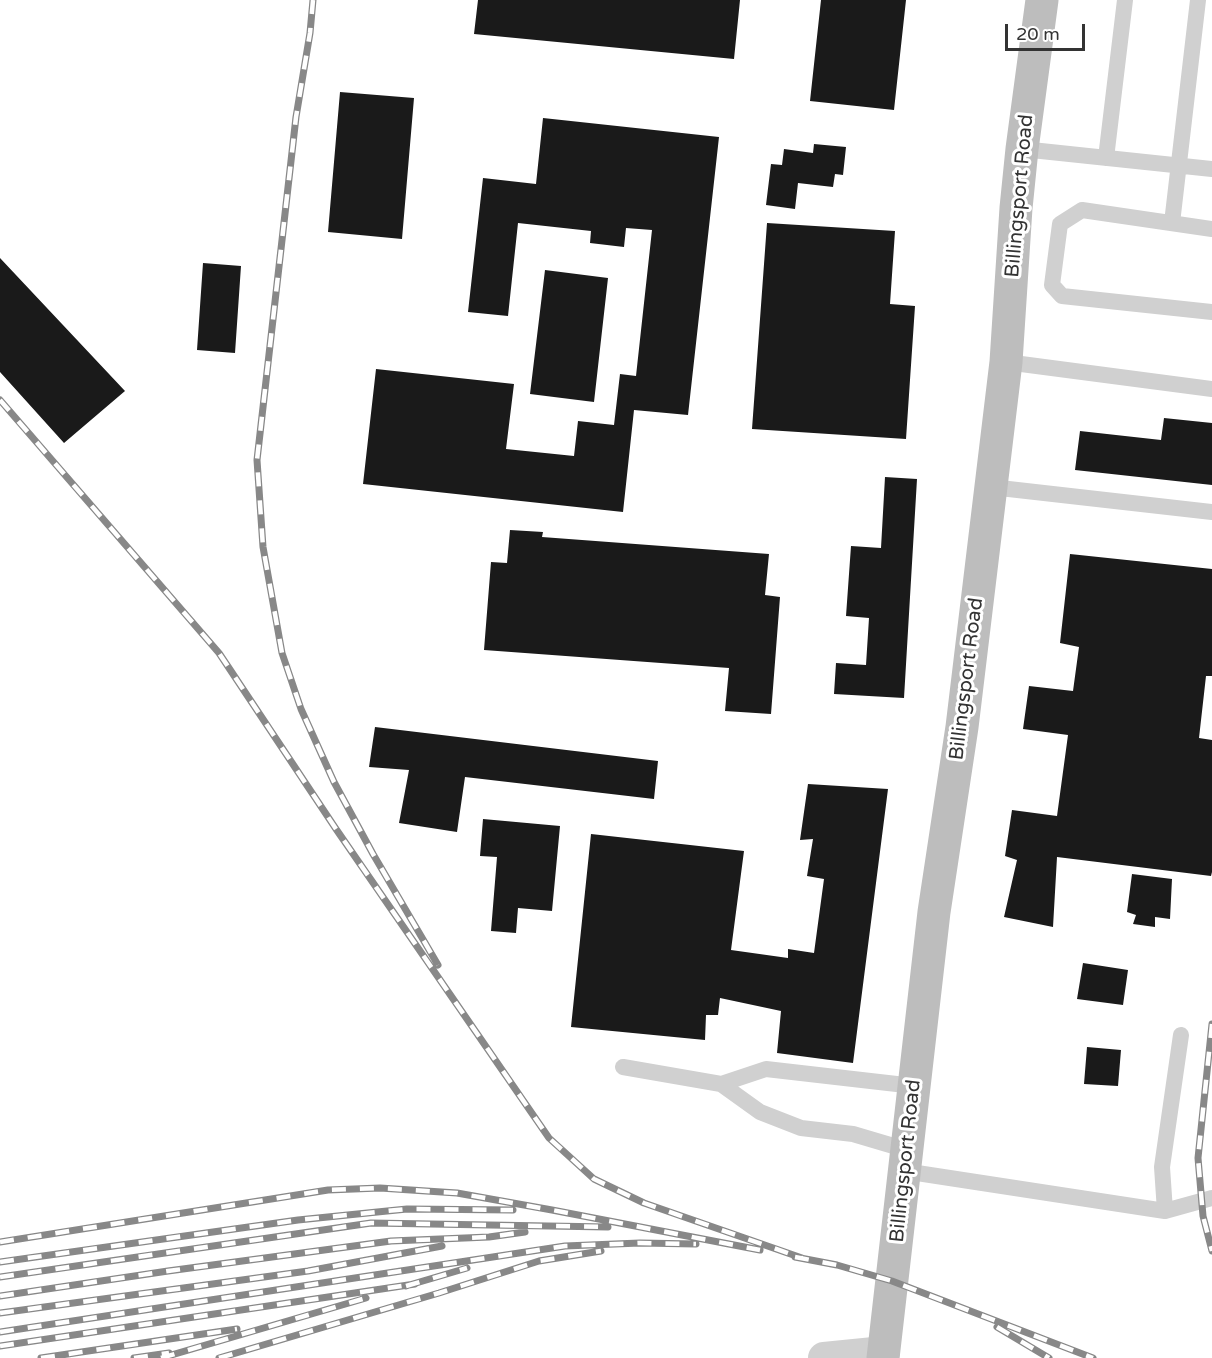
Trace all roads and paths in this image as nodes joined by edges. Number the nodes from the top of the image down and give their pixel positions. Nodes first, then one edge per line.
1 (1042, 0) edge
2 (1125, 0) edge
3 (1198, 0) edge
4 (1022, 149) junction
5 (1106, 158) junction
6 (1179, 165) junction
7 (1212, 169) edge
8 (1172, 223) junction
9 (1212, 229) edge
10 (1212, 312) edge
11 (1006, 362) junction
12 (1212, 389) edge
13 (991, 487) junction
14 (1212, 512) edge
15 (1181, 1035) dead end
16 (623, 1067) dead end
17 (721, 1084) junction
18 (914, 1086) junction
19 (906, 1161) junction
20 (1212, 1198) edge
21 (1165, 1211) junction
22 (889, 1356) edge
23 (824, 1358) edge

1 - 4 street, Billingsport Road
2 - 5 lane
3 - 6 lane
4 - 5 lane
4 - 11 street, Billingsport Road
5 - 6 lane
6 - 7 lane
6 - 8 lane
8 - 9 lane
8 - 10 lane
11 - 12 lane
11 - 13 street, Billingsport Road
13 - 14 lane
13 - 18 street, Billingsport Road
15 - 21 lane
16 - 17 lane
17 - 18 lane
17 - 19 lane
18 - 19 street, Billingsport Road
19 - 21 lane
19 - 22 street, Billingsport Road
20 - 21 lane
22 - 23 street

